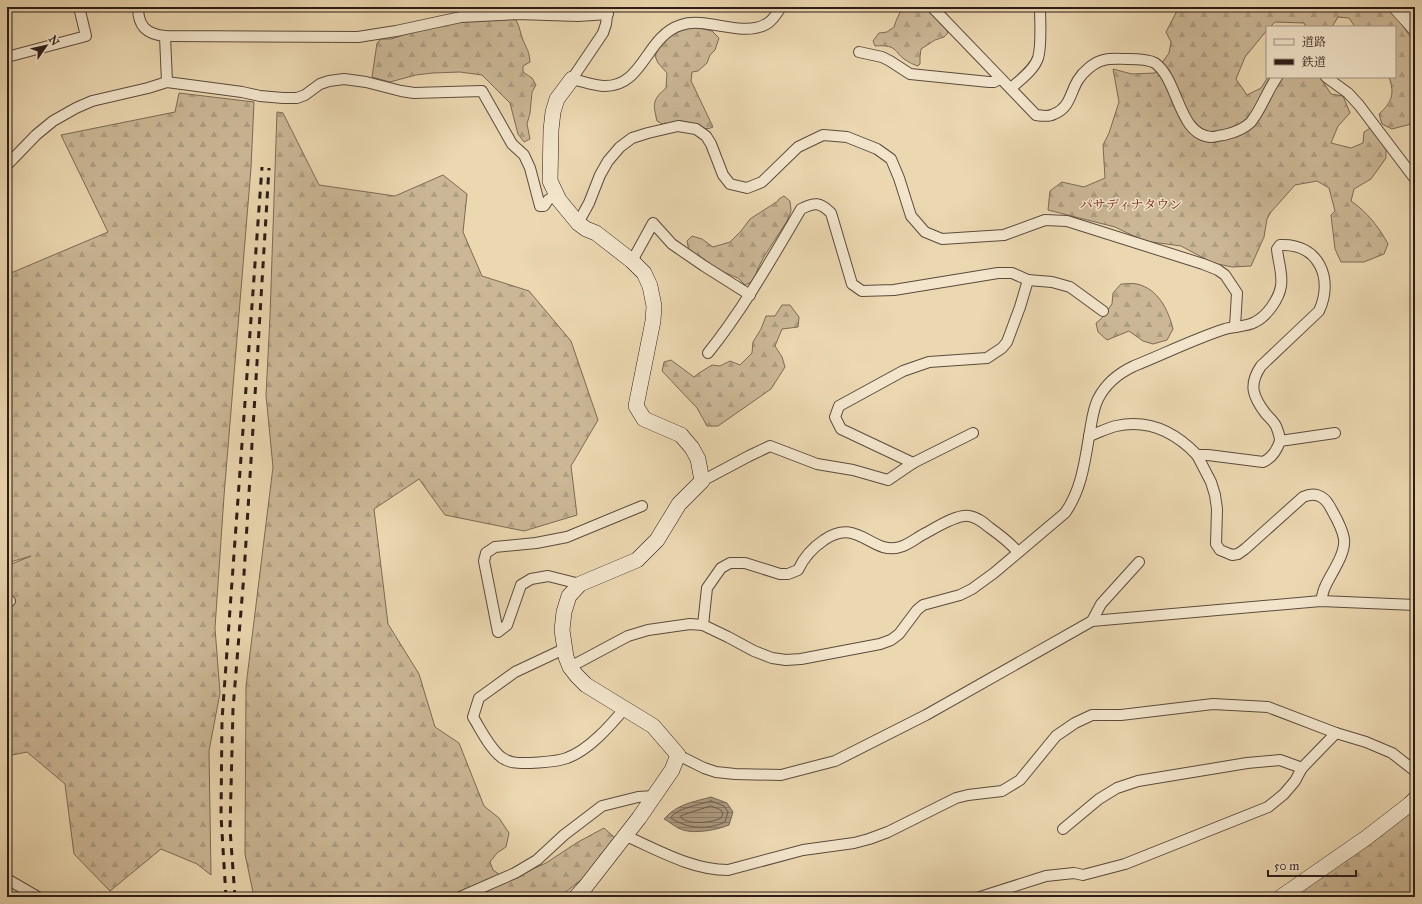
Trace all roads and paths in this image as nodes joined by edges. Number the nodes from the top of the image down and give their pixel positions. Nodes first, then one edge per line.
1 (79, 7) edge
2 (138, 7) edge
3 (781, 7) edge
4 (932, 7) edge
5 (1040, 7) edge
6 (1396, 7) edge
7 (608, 10) edge
8 (1415, 28) edge
9 (165, 36) junction
10 (859, 52) dead end
11 (7, 57) edge
12 (1276, 78) edge
13 (1327, 78) edge
14 (572, 79) junction
15 (1000, 79) junction
16 (167, 82) junction
17 (1011, 88) junction
18 (7, 165) edge
19 (1415, 179) edge
20 (556, 195) junction
21 (578, 223) junction
22 (632, 261) junction
23 (1028, 280) junction
24 (750, 294) junction
25 (1103, 311) dead end
26 (1235, 327) junction
27 (708, 353) dead end
28 (973, 433) dead end
29 (1335, 433) dead end
30 (1089, 436) junction
31 (1280, 442) junction
32 (1197, 455) junction
33 (913, 463) junction
34 (702, 481) junction
35 (642, 506) dead end
36 (1018, 552) junction
37 (1139, 562) dead end
38 (580, 584) junction
39 (1321, 601) junction
40 (1415, 605) edge
41 (1092, 621) junction
42 (703, 625) junction
43 (564, 648) junction
44 (570, 667) junction
45 (626, 708) junction
46 (1336, 733) junction
47 (678, 755) junction
48 (1302, 768) junction
49 (1415, 771) edge
50 (654, 796) junction
51 (1415, 798) edge
52 (1063, 829) dead end
53 (626, 836) junction
54 (7, 879) edge
55 (38, 897) edge
56 (460, 897) edge
57 (576, 897) edge
58 (980, 897) edge
59 (1281, 897) edge

1 - 11 street
2 - 9 street
3 - 14 street
4 - 15 street
5 - 17 street
6 - 8 street
7 - 9 street
7 - 14 street
9 - 16 street
10 - 15 street
12 - 17 street
13 - 19 street
14 - 20 street
15 - 17 street
16 - 18 street
16 - 20 street
20 - 21 street
21 - 22 street
21 - 26 street
22 - 24 street
22 - 34 street
23 - 24 street
23 - 25 street
23 - 33 street
24 - 27 street
26 - 30 street
26 - 31 street
28 - 33 street
29 - 31 street
30 - 32 street
30 - 36 street
31 - 32 street
32 - 39 street
33 - 34 street
34 - 38 street
35 - 38 street
36 - 42 street
36 - 42 street
37 - 41 street
38 - 43 street
39 - 40 street
39 - 41 street
41 - 47 street
42 - 44 street
43 - 44 street
43 - 45 street
44 - 45 street
45 - 47 street
46 - 48 street
46 - 49 street
46 - 53 street
47 - 50 street
48 - 52 street
48 - 58 street
50 - 53 street
50 - 56 street
51 - 59 street
53 - 57 street
54 - 55 street

